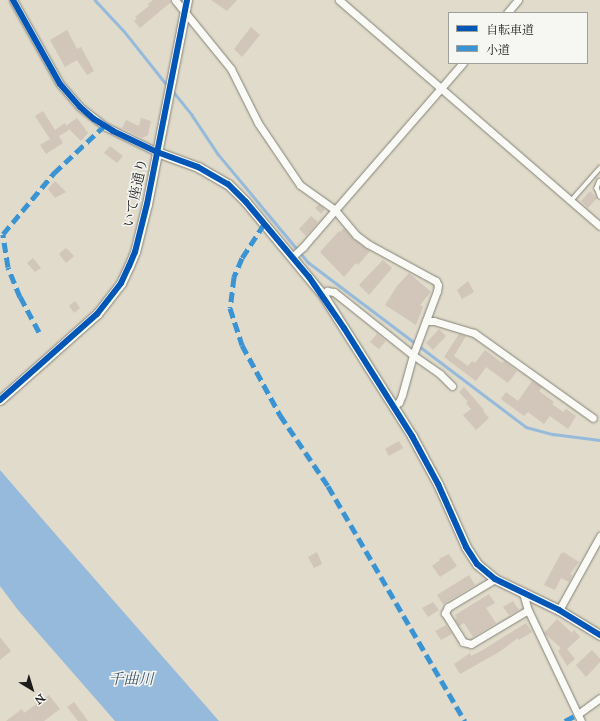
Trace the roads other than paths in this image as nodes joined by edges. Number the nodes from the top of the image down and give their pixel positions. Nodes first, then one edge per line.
1 (14, 0) edge
2 (175, 0) edge
3 (187, 0) edge
4 (339, 0) edge
5 (518, 0) edge
6 (185, 11) junction
7 (508, 12) edge
8 (462, 64) edge
9 (441, 88) junction
10 (157, 152) junction
11 (600, 168) edge
12 (600, 181) edge
13 (600, 196) edge
14 (571, 201) junction
15 (335, 210) junction
16 (600, 226) edge
17 (294, 255) junction
18 (323, 295) junction
19 (426, 321) junction
20 (414, 352) junction
21 (452, 386) dead end
22 (0, 400) edge
23 (393, 406) junction
24 (593, 418) dead end
25 (600, 536) edge
26 (495, 579) junction
27 (523, 593) junction
28 (528, 610) junction
29 (559, 610) junction
30 (600, 635) edge
31 (600, 698) edge
32 (578, 714) junction
33 (581, 721) edge

1 - 10 street
2 - 6 street
3 - 6 street, いて座通り
4 - 9 street
5 - 7 street
6 - 10 street, いて座通り
6 - 15 street
8 - 9 street
9 - 14 street
9 - 15 street
10 - 17 street
10 - 22 street, いて座通り
11 - 14 lane
12 - 13 lane
14 - 16 street
15 - 17 street
15 - 19 street
17 - 18 street
18 - 20 street
18 - 23 street
19 - 20 street
19 - 24 street
20 - 21 street
20 - 23 street
23 - 26 street
25 - 29 street
26 - 27 street
26 - 28 street
27 - 28 street
27 - 29 street
28 - 32 street
29 - 30 street
31 - 32 street
32 - 33 street

